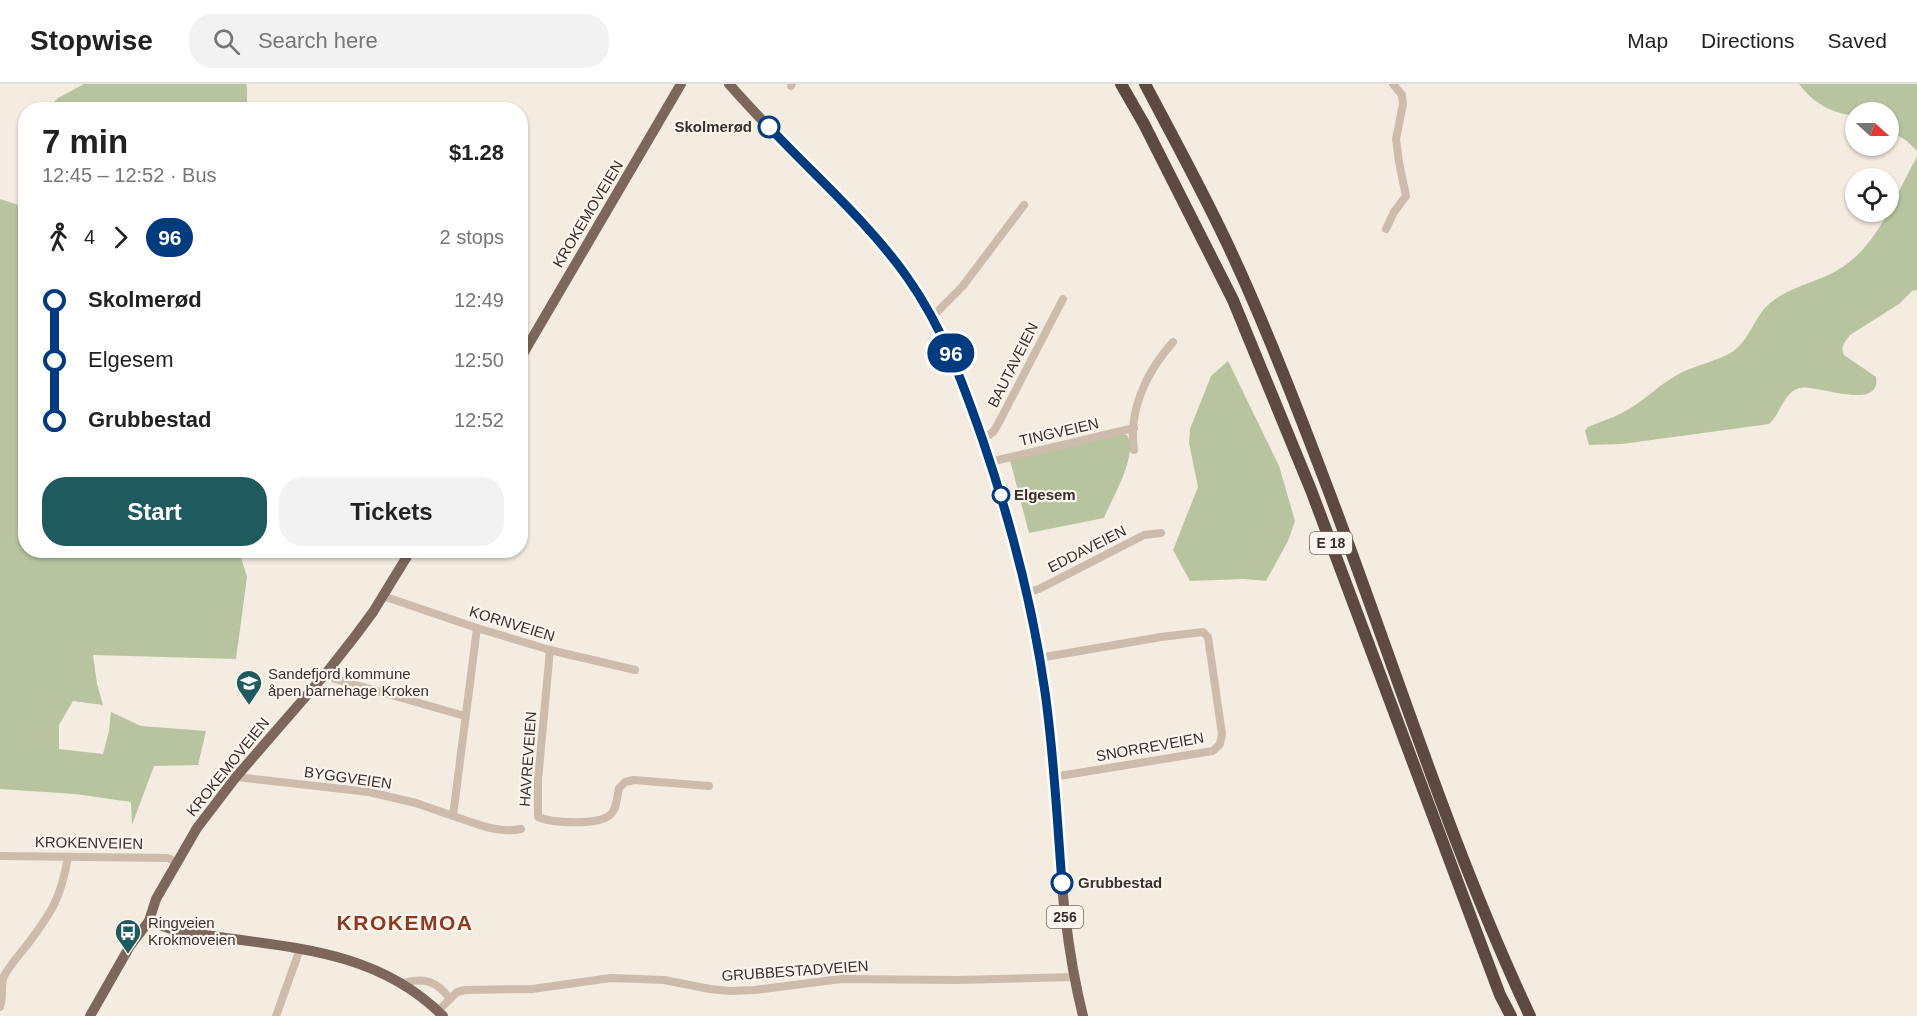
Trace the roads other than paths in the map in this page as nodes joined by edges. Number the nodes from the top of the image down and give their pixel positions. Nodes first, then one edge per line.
1 (681, 84) edge
2 (729, 84) edge
3 (1121, 84) edge
4 (1145, 84) edge
5 (1393, 84) edge
6 (1024, 205) dead end
7 (1386, 229) dead end
8 (1063, 299) dead end
9 (932, 316) junction
10 (1173, 342) dead end
11 (528, 345) edge
12 (1134, 428) junction
13 (982, 440) junction
14 (1134, 450) dead end
15 (990, 462) junction
16 (1161, 533) dead end
17 (406, 558) edge
18 (1026, 593) junction
19 (383, 596) junction
20 (477, 628) junction
21 (550, 650) junction
22 (1040, 658) junction
23 (635, 670) dead end
24 (327, 672) junction
25 (465, 716) junction
26 (236, 777) junction
27 (1053, 777) junction
28 (709, 786) dead end
29 (453, 816) junction
30 (521, 829) dead end
31 (0, 856) edge
32 (68, 857) junction
33 (176, 862) junction
34 (149, 921) junction
35 (300, 949) junction
36 (1074, 977) junction
37 (1, 982) edge
38 (403, 983) junction
39 (450, 999) junction
40 (0, 1007) edge
41 (441, 1013) edge
42 (90, 1016) edge
43 (276, 1016) edge
44 (1083, 1016) edge
45 (1511, 1016) edge
46 (1530, 1016) edge

1 - 11 main road, KROKEMOVEIEN
2 - 9 main road, 256
3 - 45 highway, E 18
4 - 46 highway, E 18
5 - 7 street
6 - 9 street
8 - 13 street, BAUTAVEIEN
9 - 13 main road, 256
10 - 12 street
12 - 14 street
12 - 15 street, TINGVEIEN
13 - 15 main road, 256
15 - 18 main road, 256
16 - 18 street, EDDAVEIEN
17 - 19 main road, KROKEMOVEIEN
18 - 22 main road, 256
19 - 20 street, KORNVEIEN
19 - 24 main road, KROKEMOVEIEN
20 - 21 street, KORNVEIEN
20 - 25 street
21 - 23 street, KORNVEIEN
21 - 28 street, HAVREVEIEN
22 - 27 main road, 256
22 - 27 street, SNORREVEIEN
24 - 25 street
24 - 26 main road, KROKEMOVEIEN
25 - 29 street
26 - 29 street, BYGGVEIEN
26 - 33 main road, KROKEMOVEIEN
27 - 36 main road, 256
29 - 30 street, BYGGVEIEN
31 - 32 street, KROKENVEIEN
32 - 33 street, KROKENVEIEN
32 - 37 street
33 - 34 main road, KROKEMOVEIEN
34 - 35 main road
34 - 42 main road, KROKEMOVEIEN
35 - 38 main road
35 - 43 street
36 - 39 street, GRUBBESTADVEIEN
36 - 44 main road, 256
37 - 40 street
38 - 39 street
38 - 41 main road
39 - 41 street, GRUBBESTADVEIEN

